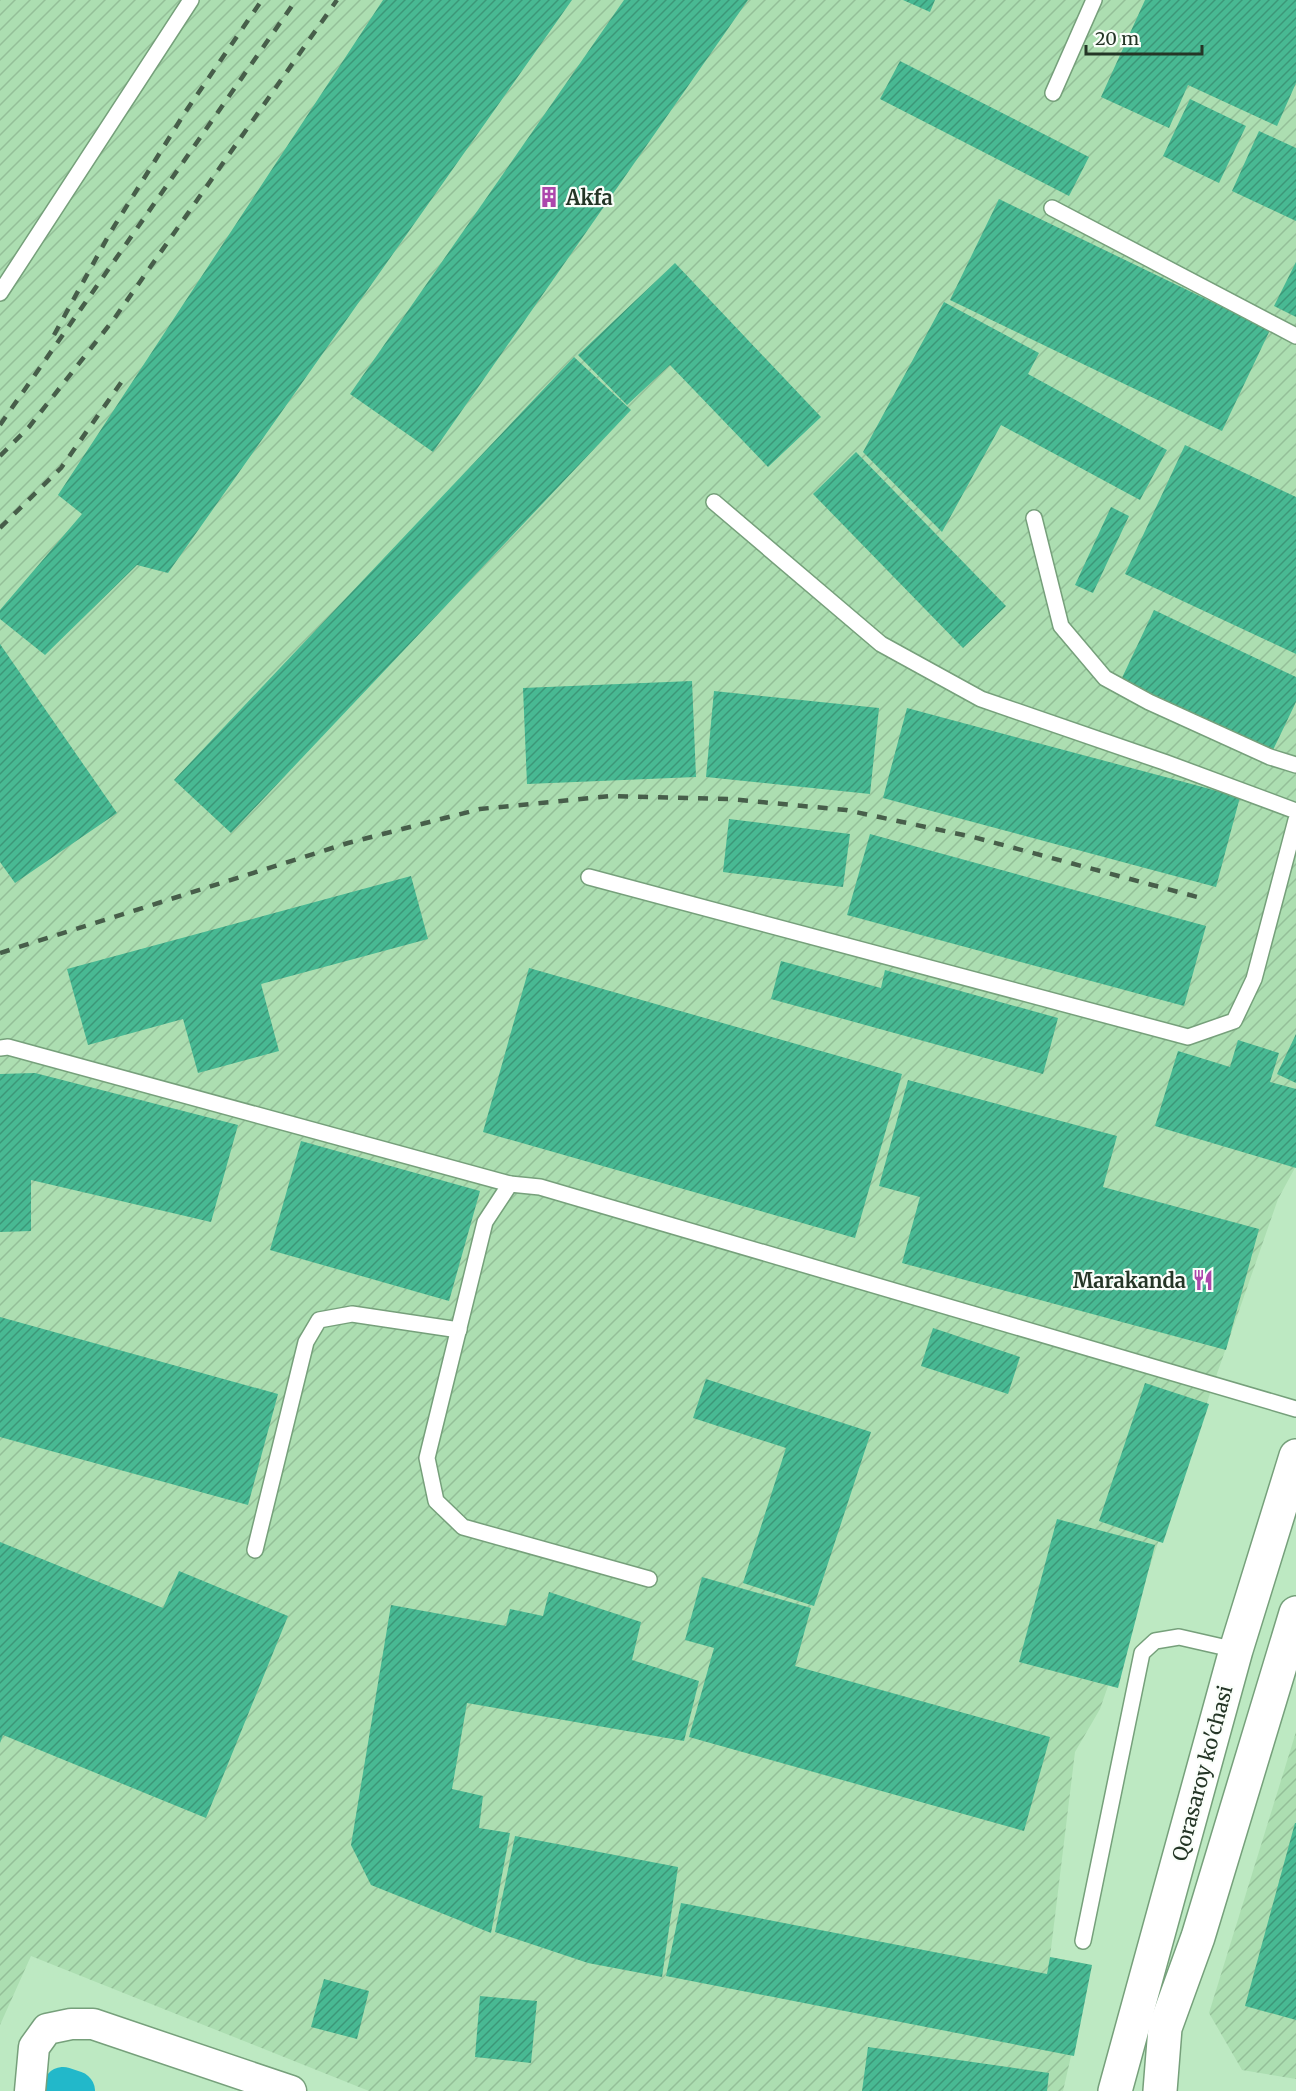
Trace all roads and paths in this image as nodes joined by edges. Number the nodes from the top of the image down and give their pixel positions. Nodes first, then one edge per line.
1 (191, 0) edge
2 (1094, 0) edge
3 (1053, 93) dead end
4 (1052, 208) dead end
5 (0, 293) edge
6 (1296, 336) edge
7 (714, 502) dead end
8 (1034, 518) dead end
9 (1296, 765) edge
10 (1296, 811) edge
11 (1296, 820) edge
12 (589, 877) dead end
13 (0, 1048) edge
14 (510, 1184) junction
15 (459, 1330) junction
16 (1296, 1409) edge
17 (1296, 1456) edge
18 (255, 1551) dead end
19 (649, 1579) dead end
20 (1296, 1613) edge
21 (1236, 1650) junction
22 (1287, 1677) edge
23 (1083, 1941) dead end
24 (1118, 2090) edge
25 (30, 2091) edge
26 (291, 2091) edge
27 (1160, 2091) edge

1 - 5 lane
2 - 3 lane
4 - 6 lane
7 - 10 lane
8 - 9 lane
11 - 12 lane
13 - 14 lane
14 - 15 lane
14 - 16 lane
15 - 18 lane
15 - 19 lane
17 - 21 main road, Qorasaroy ko'chasi
20 - 22 main road, Qorasaroy ko'chasi
21 - 23 lane
21 - 24 main road, Qorasaroy ko'chasi
22 - 27 main road, Qorasaroy ko'chasi
25 - 26 street

